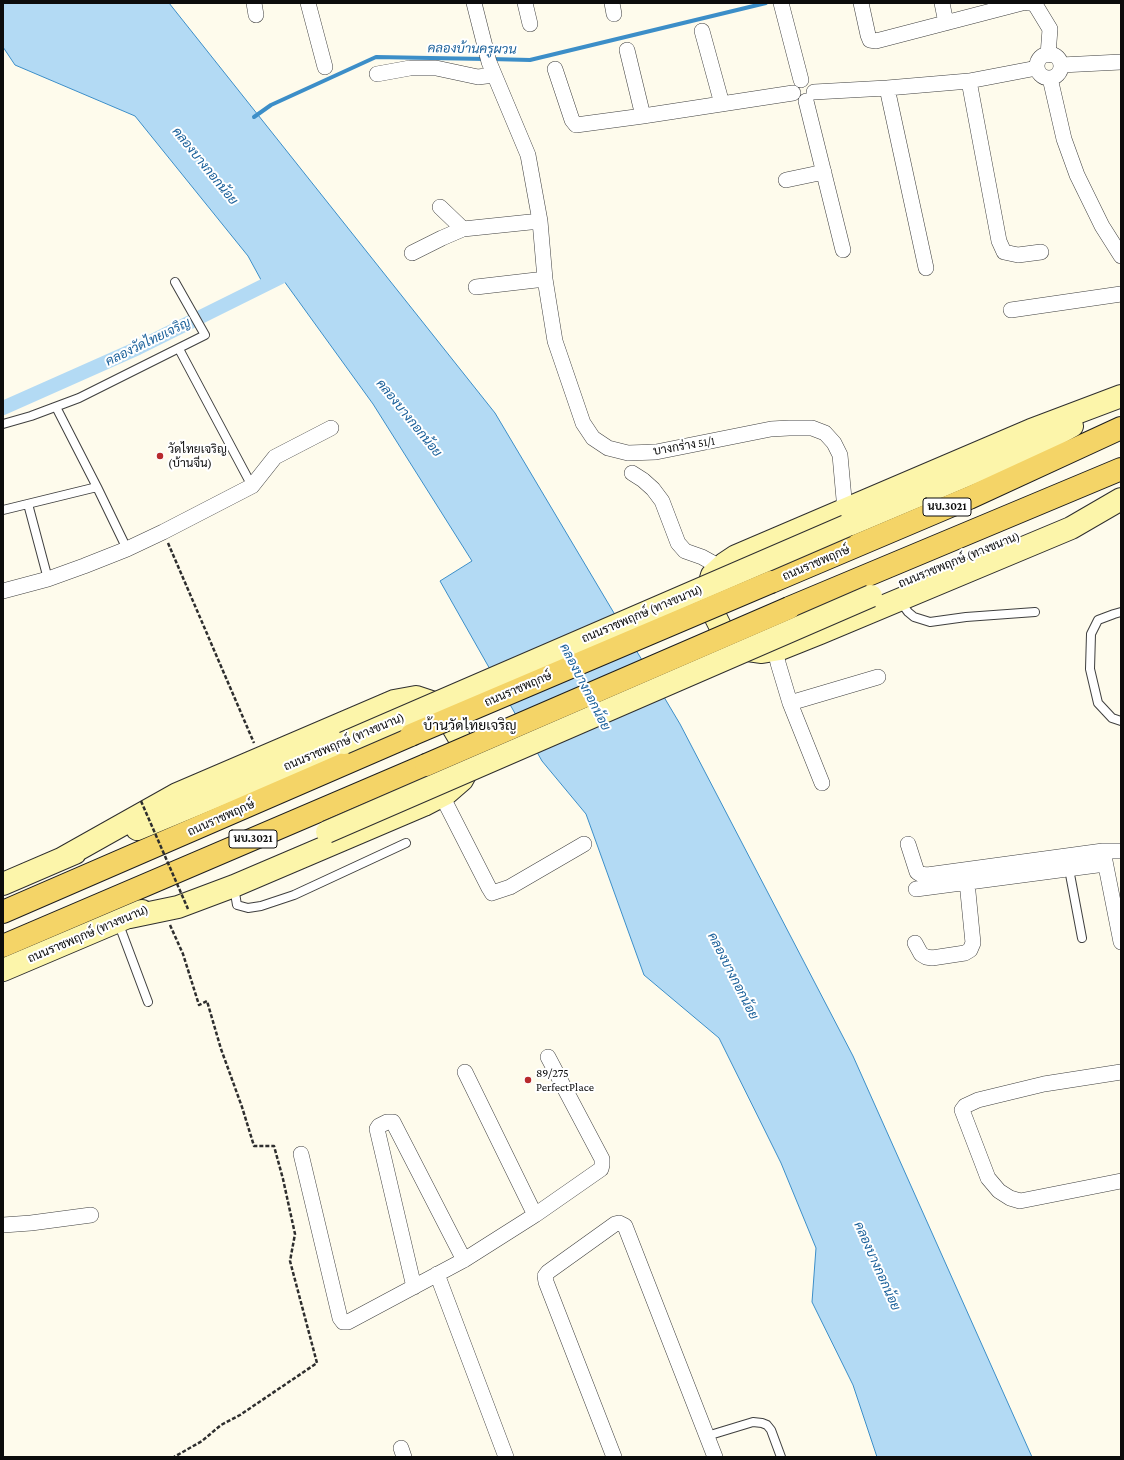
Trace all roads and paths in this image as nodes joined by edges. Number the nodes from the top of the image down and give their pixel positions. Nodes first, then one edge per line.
1 (308, 3) edge
2 (474, 3) edge
3 (526, 3) edge
4 (781, 3) edge
5 (861, 3) edge
6 (942, 3) edge
7 (1022, 3) edge
8 (1028, 3) edge
9 (946, 23) junction
10 (530, 24) dead end
11 (702, 31) dead end
12 (627, 50) dead end
13 (1048, 55) junction
14 (490, 62) junction
15 (1121, 62) edge
16 (1061, 65) junction
17 (325, 67) dead end
18 (1037, 68) junction
19 (555, 69) dead end
20 (377, 74) dead end
21 (1050, 78) junction
22 (801, 80) junction
23 (969, 82) junction
24 (887, 88) junction
25 (793, 93) junction
26 (810, 96) junction
27 (722, 104) junction
28 (643, 116) junction
29 (824, 172) junction
30 (786, 180) dead end
31 (440, 208) dead end
32 (540, 221) junction
33 (463, 229) junction
34 (843, 250) dead end
35 (1041, 252) dead end
36 (412, 253) dead end
37 (1119, 254) edge
38 (926, 268) dead end
39 (545, 279) junction
40 (175, 282) dead end
41 (476, 287) dead end
42 (1121, 294) edge
43 (1011, 310) dead end
44 (179, 349) junction
45 (1121, 397) edge
46 (56, 407) junction
47 (3, 424) edge
48 (331, 428) dead end
49 (1121, 428) edge
50 (1121, 470) edge
51 (632, 473) dead end
52 (252, 486) junction
53 (97, 487) junction
54 (1121, 492) edge
55 (1121, 499) edge
56 (28, 504) junction
57 (3, 510) edge
58 (846, 518) junction
59 (164, 532) junction
60 (128, 549) junction
61 (720, 567) junction
62 (48, 579) junction
63 (3, 591) edge
64 (899, 600) junction
65 (1035, 612) dead end
66 (1121, 612) edge
67 (775, 649) junction
68 (878, 677) dead end
69 (790, 703) junction
70 (1121, 721) edge
71 (256, 747) dead end
72 (822, 783) dead end
73 (442, 796) junction
74 (141, 802) dead end
75 (406, 843) dead end
76 (584, 844) dead end
77 (908, 844) dead end
78 (1121, 851) edge
79 (63, 858) junction
80 (1104, 858) junction
81 (1069, 869) junction
82 (968, 882) junction
83 (3, 884) edge
84 (234, 886) junction
85 (916, 889) dead end
86 (188, 909) dead end
87 (3, 912) edge
88 (124, 919) junction
89 (170, 924) dead end
90 (1082, 938) dead end
91 (1121, 942) edge
92 (916, 943) dead end
93 (3, 946) edge
94 (3, 970) edge
95 (148, 1002) dead end
96 (548, 1057) dead end
97 (465, 1072) dead end
98 (1121, 1072) edge
99 (301, 1154) dead end
100 (1121, 1181) edge
101 (91, 1215) dead end
102 (535, 1215) junction
103 (3, 1225) edge
104 (464, 1260) junction
105 (438, 1278) junction
106 (414, 1287) junction
107 (707, 1436) junction
108 (174, 1457) edge
109 (506, 1457) edge
110 (614, 1457) edge
111 (715, 1457) edge
112 (781, 1457) edge

1 - 17 street
2 - 14 street
3 - 10 street
4 - 22 street
5 - 9 street
6 - 9 street
7 - 9 street
8 - 13 street
11 - 27 street
12 - 28 street
13 - 16 street
13 - 18 street
14 - 20 street
14 - 32 street, บางกร่าง 51/1
15 - 16 street
16 - 21 street
18 - 21 street
18 - 23 street
19 - 28 street
21 - 37 street
22 - 25 street
22 - 26 street
23 - 24 street
23 - 35 street
24 - 26 street
24 - 38 street
25 - 26 street
25 - 27 street
26 - 29 street
27 - 28 street
29 - 30 street
29 - 34 street
31 - 33 street
32 - 33 street
32 - 39 street, บางกร่าง 51/1
33 - 36 street
39 - 41 street
39 - 58 street, บางกร่าง 51/1
40 - 44 lane
42 - 43 street
44 - 46 lane
44 - 52 lane
45 - 58 main road, ถนนราชพฤกษ์ (ทางขนาน) / นบ.3021
46 - 47 lane
46 - 53 lane
48 - 52 street
49 - 87 main road, ถนนราชพฤกษ์ / นบ.3021, bridge
50 - 93 main road, นบ.3021, bridge
51 - 61 street
52 - 59 street
53 - 56 lane
53 - 60 lane
54 - 88 main road, ถนนราชพฤกษ์ (ทางขนาน) / นบ.3021, bridge
55 - 64 main road
56 - 57 lane
56 - 62 lane
58 - 61 main road
58 - 79 main road, ถนนราชพฤกษ์ (ทางขนาน) / นบ.3021, bridge
59 - 60 street
59 - 71 path
60 - 62 street
61 - 67 main road
62 - 63 street
64 - 65 lane
64 - 67 main road
66 - 70 lane
67 - 69 street
68 - 69 street
69 - 72 street
73 - 76 street
73 - 79 main road
73 - 84 main road
74 - 86 path, bridge
75 - 84 lane
77 - 80 street
78 - 80 street
79 - 83 main road, ถนนราชพฤกษ์ (ทางขนาน) / นบ.3021
80 - 81 street
80 - 91 street
81 - 82 street
81 - 90 lane
82 - 85 street
82 - 92 street
84 - 88 main road
88 - 94 main road, ถนนราชพฤกษ์ (ทางขนาน) / นบ.3021
88 - 95 lane
89 - 108 path
96 - 102 street
97 - 102 street
98 - 100 street
99 - 106 street
101 - 103 street
102 - 104 street
104 - 105 street
104 - 106 street
105 - 106 street
105 - 109 street
107 - 110 street
107 - 111 street
107 - 112 lane

